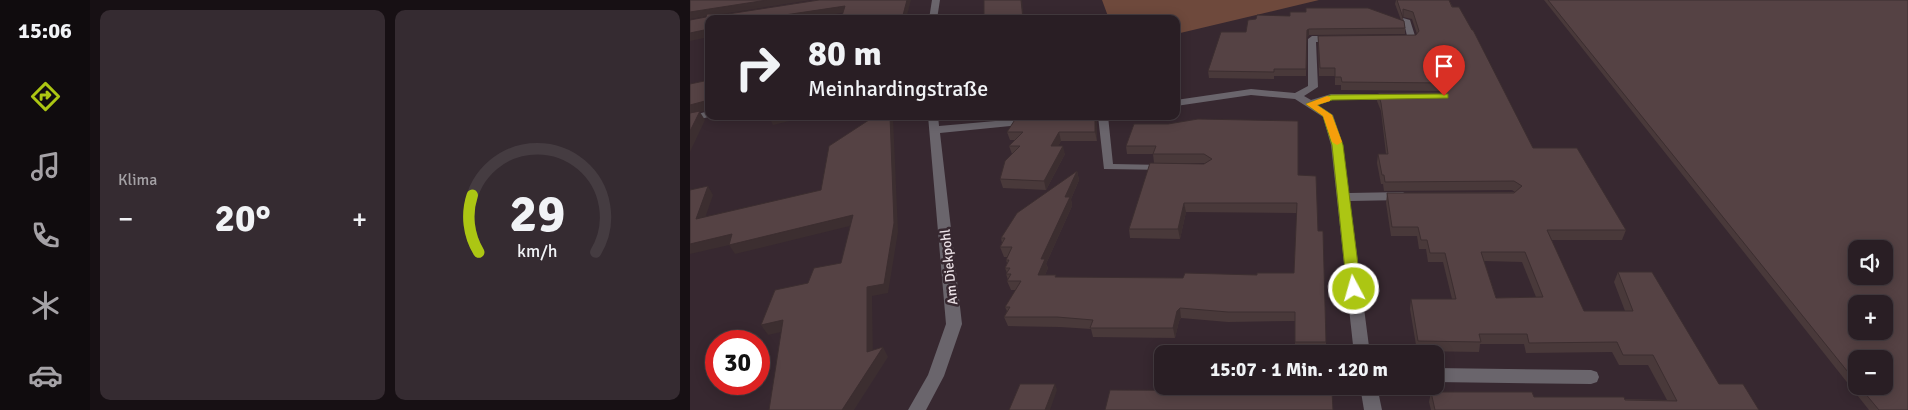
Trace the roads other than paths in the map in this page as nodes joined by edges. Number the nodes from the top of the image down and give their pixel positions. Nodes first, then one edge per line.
1 (936, 0) edge
2 (934, 15) edge
3 (1406, 20) edge
4 (1342, 39) edge
5 (1392, 39) edge
6 (1297, 96) junction
7 (1407, 97) edge
8 (1180, 102) edge
9 (1310, 104) junction
10 (705, 115) edge
11 (690, 119) edge
12 (1038, 120) edge
13 (1103, 120) edge
14 (934, 123) edge
15 (1176, 168) edge
16 (1413, 196) edge
17 (1343, 197) junction
18 (1361, 345) edge
19 (1444, 375) edge
20 (1592, 377) dead end
21 (1370, 395) edge
22 (917, 410) edge
23 (1373, 410) edge

1 - 2 street
3 - 5 street
4 - 6 street
6 - 8 street
6 - 9 street
7 - 9 street
9 - 17 street
10 - 11 street
12 - 14 street
13 - 15 street
14 - 22 street, Am Diekpohl
16 - 17 street
17 - 18 street
19 - 20 street
21 - 23 street

